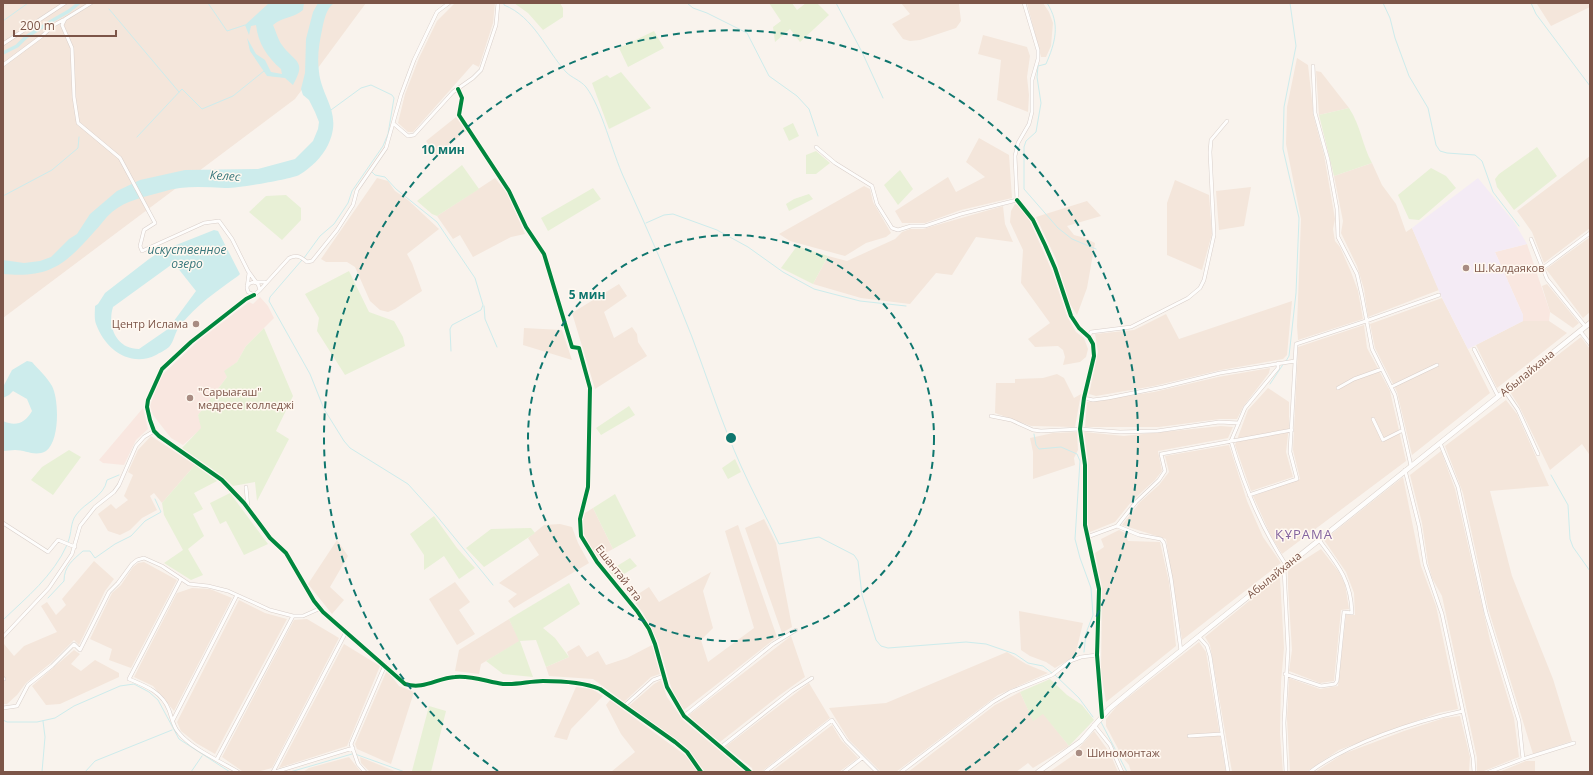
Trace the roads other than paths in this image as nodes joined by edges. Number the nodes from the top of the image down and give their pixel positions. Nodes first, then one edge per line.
1 (65, 3) edge
2 (91, 3) edge
3 (449, 3) edge
4 (498, 3) edge
5 (1024, 3) edge
6 (63, 20) junction
7 (3, 44) edge
8 (3, 65) edge
9 (1313, 66) dead end
10 (458, 89) junction
11 (1227, 121) dead end
12 (394, 124) junction
13 (816, 147) dead end
14 (1016, 200) junction
15 (1590, 233) edge
16 (1531, 238) dead end
17 (1542, 268) junction
18 (248, 271) junction
19 (256, 282) junction
20 (265, 282) junction
21 (247, 287) junction
22 (260, 290) junction
23 (254, 295) junction
24 (1439, 295) dead end
25 (246, 299) junction
26 (1366, 321) junction
27 (1590, 322) edge
28 (1586, 326) junction
29 (1580, 331) junction
30 (1089, 337) junction
31 (1590, 344) edge
32 (1474, 349) dead end
33 (1295, 361) junction
34 (1278, 363) junction
35 (1437, 365) dead end
36 (1382, 369) junction
37 (1392, 387) junction
38 (1338, 388) dead end
39 (1505, 391) junction
40 (1498, 396) junction
41 (1084, 398) junction
42 (990, 416) dead end
43 (1373, 418) dead end
44 (1239, 423) junction
45 (1080, 429) junction
46 (1292, 430) junction
47 (1402, 430) junction
48 (154, 431) junction
49 (1231, 441) junction
50 (1440, 443) junction
51 (1538, 454) dead end
52 (1411, 466) junction
53 (1405, 470) junction
54 (246, 487) dead end
55 (1249, 495) junction
56 (249, 510) junction
57 (3, 523) edge
58 (1117, 526) junction
59 (1087, 537) junction
60 (1319, 540) junction
61 (75, 547) junction
62 (1285, 566) junction
63 (181, 579) junction
64 (237, 595) junction
65 (321, 608) junction
66 (293, 616) junction
67 (796, 630) dead end
68 (346, 632) junction
69 (3, 637) edge
70 (1199, 637) junction
71 (1181, 651) junction
72 (1097, 655) junction
73 (385, 665) junction
74 (1285, 674) junction
75 (664, 676) junction
76 (812, 678) dead end
77 (624, 706) junction
78 (3, 708) edge
79 (1463, 712) junction
80 (684, 716) junction
81 (1102, 717) junction
82 (173, 720) junction
83 (1094, 725) junction
84 (1222, 734) junction
85 (1189, 736) dead end
86 (1574, 743) dead end
87 (721, 747) junction
88 (353, 748) junction
89 (216, 758) junction
90 (862, 758) junction
91 (1523, 759) junction
92 (238, 772) edge
93 (274, 772) edge
94 (365, 772) edge
95 (701, 772) edge
96 (750, 772) edge
97 (765, 772) edge
98 (844, 772) edge
99 (877, 772) edge
100 (901, 772) edge
101 (1038, 772) edge
102 (1122, 772) edge
103 (1228, 772) edge
104 (1286, 772) edge
105 (1310, 772) edge
106 (1474, 772) edge
107 (1489, 772) edge

1 - 7 street
2 - 6 street
3 - 12 street
4 - 10 street
5 - 14 street
6 - 8 street
6 - 18 street
9 - 26 street
10 - 12 street
10 - 75 street, Ешантай ата
11 - 30 street
12 - 20 street
13 - 14 street
14 - 30 street
15 - 17 street
16 - 17 street
17 - 28 street
18 - 19 street
18 - 21 street
19 - 20 street
19 - 21 street
19 - 22 street
20 - 22 street
21 - 23 street
21 - 25 street
22 - 23 street
23 - 25 street
24 - 26 street
25 - 48 street
26 - 33 street
26 - 36 street
27 - 28 main road, Абылайхана
28 - 29 main road, Абылайхана
29 - 31 street
29 - 39 main road, Абылайхана
30 - 41 street
32 - 40 street
33 - 34 street
33 - 46 street
34 - 41 street
34 - 44 street
35 - 37 street
36 - 37 street
36 - 38 street
37 - 47 street
39 - 40 main road, Абылайхана
39 - 51 street
40 - 50 main road, Абылайхана
41 - 45 street
42 - 45 street
43 - 47 street
44 - 45 street
44 - 49 street
45 - 59 street
46 - 49 street
46 - 55 street
47 - 52 street
48 - 56 street
48 - 61 street
49 - 55 street
49 - 58 street
50 - 52 main road, Абылайхана
50 - 91 street
52 - 53 main road, Абылайхана
53 - 60 main road, Абылайхана
53 - 79 street
54 - 56 street
55 - 62 street
56 - 65 street
57 - 61 street
58 - 59 street
58 - 71 street
59 - 72 street
60 - 62 main road, Абылайхана
60 - 74 street
61 - 69 street
62 - 70 main road, Абылайхана
62 - 74 street
63 - 64 street
63 - 78 street
63 - 82 street
64 - 66 street
64 - 82 street
65 - 66 street
65 - 68 street
66 - 89 street
67 - 80 street
68 - 73 street
68 - 93 street
70 - 71 main road, Абылайхана
70 - 84 street
71 - 81 main road, Абылайхана
72 - 81 street
72 - 100 street
73 - 77 street
73 - 88 street
74 - 104 street
75 - 77 street
75 - 80 street, Ешантай ата
76 - 87 street
77 - 95 street
79 - 105 street
79 - 106 street
80 - 87 street, Ешантай ата
81 - 83 main road, Абылайхана
82 - 89 street
83 - 101 main road, Абылайхана
83 - 102 street
84 - 85 street
84 - 103 street
86 - 91 street
87 - 96 street, Ешантай ата
88 - 93 street
88 - 94 street
89 - 92 street
90 - 97 street
90 - 98 street
90 - 99 street
91 - 107 street

